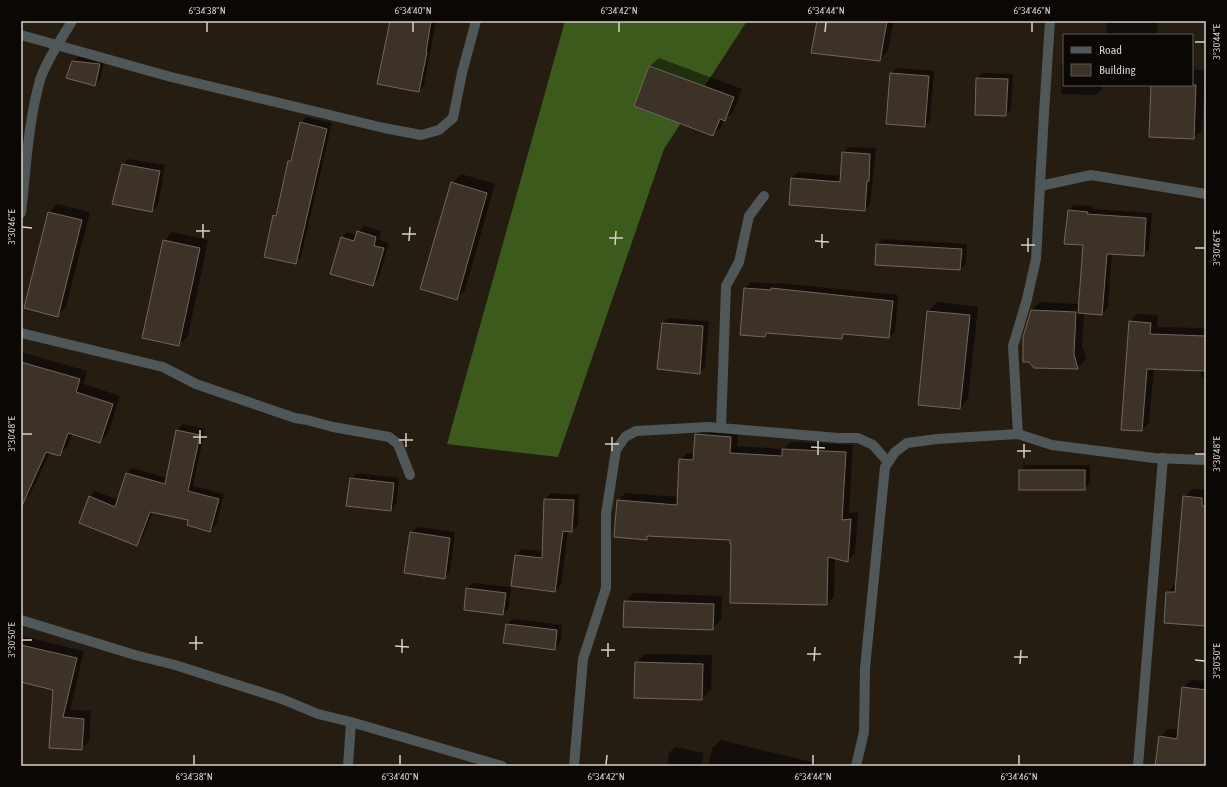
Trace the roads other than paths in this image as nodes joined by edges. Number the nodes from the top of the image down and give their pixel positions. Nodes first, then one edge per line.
1 (72, 21) edge
2 (476, 21) edge
3 (1050, 21) edge
4 (21, 35) edge
5 (56, 46) junction
6 (1040, 186) junction
7 (1206, 194) edge
8 (764, 196) dead end
9 (21, 213) edge
10 (21, 332) edge
11 (721, 428) junction
12 (1018, 434) junction
13 (1163, 458) junction
14 (1206, 460) edge
15 (888, 462) junction
16 (410, 475) dead end
17 (21, 620) edge
18 (351, 722) junction
19 (348, 766) edge
20 (502, 766) edge
21 (574, 766) edge
22 (856, 766) edge
23 (1138, 766) edge

1 - 5 street
2 - 5 street
3 - 6 street
4 - 5 street
5 - 9 street
6 - 7 street
6 - 12 street
8 - 11 street
10 - 16 street
11 - 15 street
11 - 21 street
12 - 13 street
12 - 15 street
13 - 14 street
13 - 23 street
15 - 22 street
17 - 18 street
18 - 19 street
18 - 20 street

